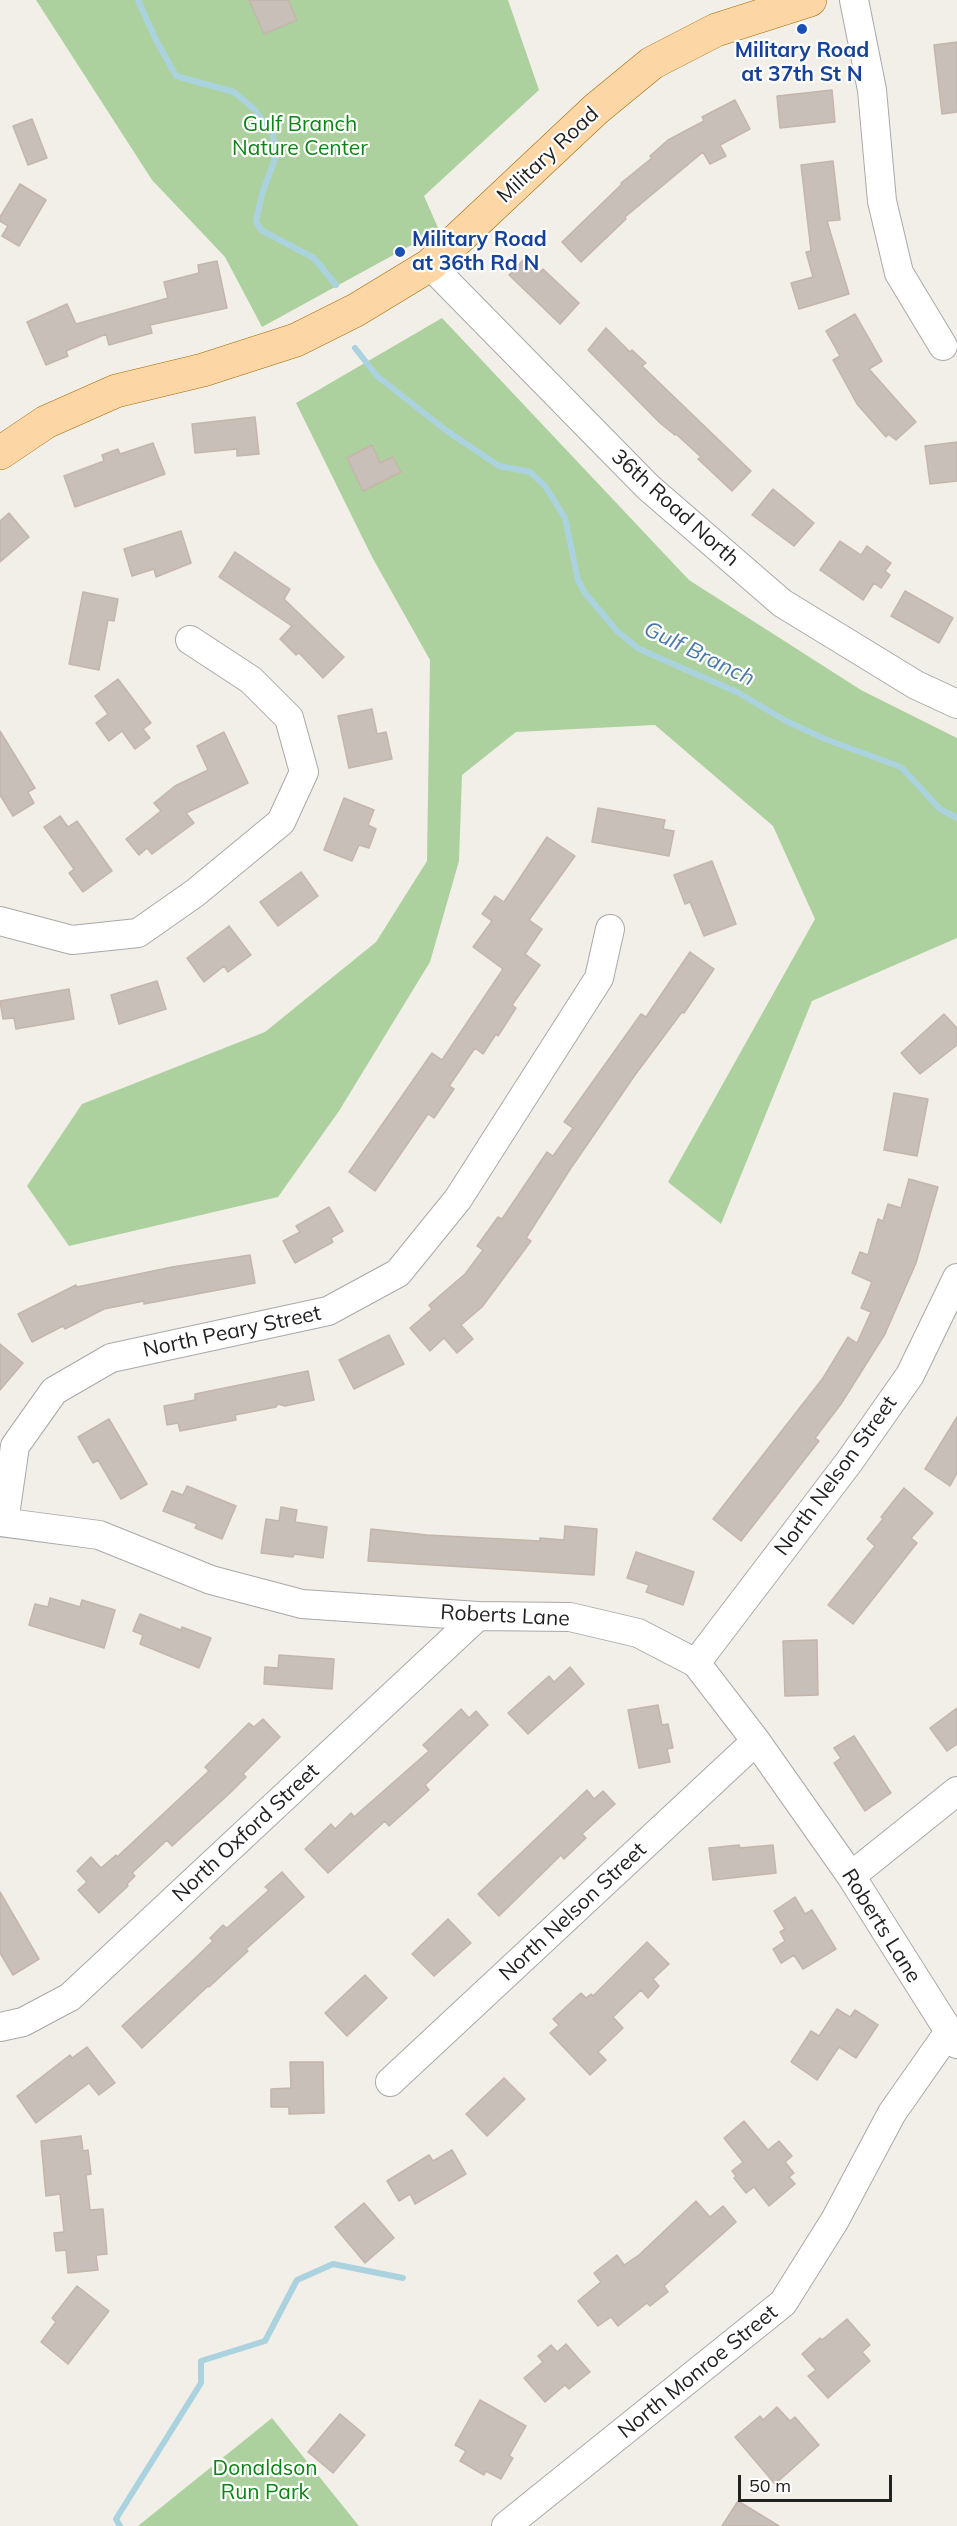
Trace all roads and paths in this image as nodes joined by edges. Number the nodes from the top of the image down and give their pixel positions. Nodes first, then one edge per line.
1 (810, 0) edge
2 (854, 0) edge
3 (761, 7) edge
4 (430, 265) junction
5 (943, 346) dead end
6 (0, 453) edge
7 (190, 640) dead end
8 (957, 704) edge
9 (0, 921) edge
10 (610, 929) dead end
11 (957, 1278) edge
12 (2, 1522) edge
13 (478, 1616) junction
14 (696, 1663) junction
15 (756, 1741) junction
16 (957, 1791) edge
17 (851, 1876) junction
18 (0, 2027) edge
19 (953, 2039) edge
20 (390, 2082) dead end
21 (506, 2526) edge

1 - 3 main road, Military Road
2 - 5 street
3 - 4 main road, Military Road
4 - 6 main road, Military Road
4 - 8 street, 36th Road North
7 - 9 street
10 - 12 street, North Peary Street
11 - 14 street, North Nelson Street
12 - 13 street, Roberts Lane
13 - 14 street, Roberts Lane
13 - 18 street, North Oxford Street
14 - 15 street, Roberts Lane
15 - 17 street, Roberts Lane
15 - 20 street, North Nelson Street
16 - 17 street
17 - 19 street, Roberts Lane
19 - 21 street, North Monroe Street

